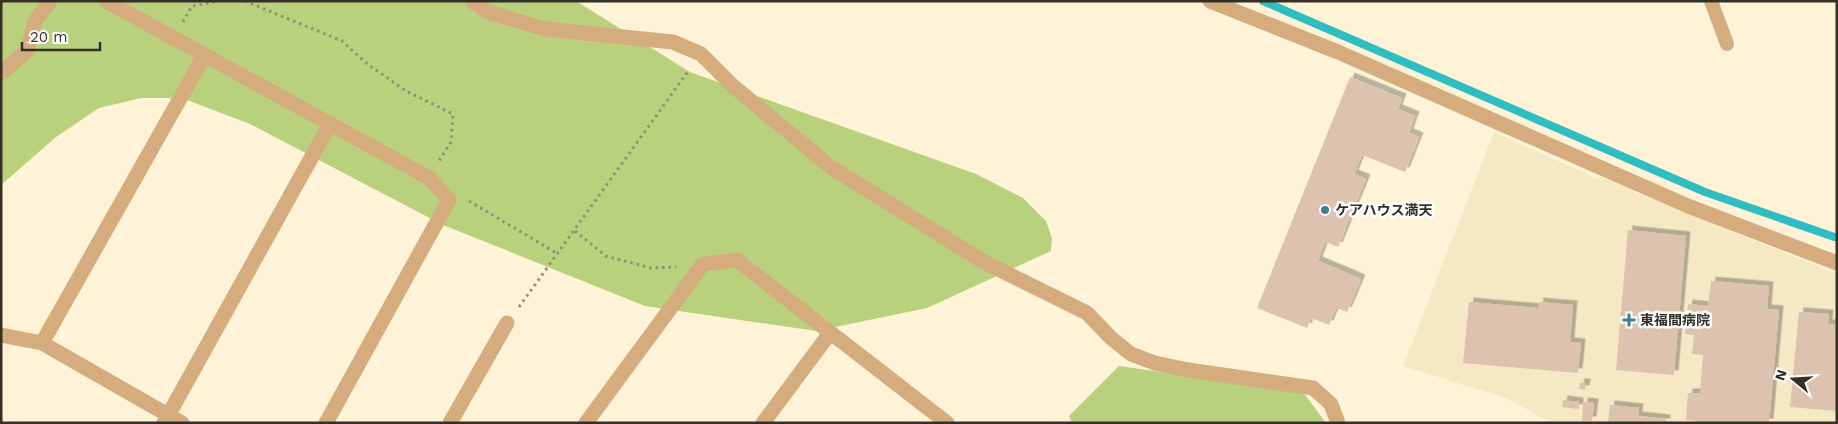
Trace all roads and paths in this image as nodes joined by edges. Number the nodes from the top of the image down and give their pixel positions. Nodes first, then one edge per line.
1 (50, 1) edge
2 (106, 1) edge
3 (219, 1) edge
4 (245, 1) edge
5 (472, 1) edge
6 (1210, 1) edge
7 (1712, 1) edge
8 (176, 39) junction
9 (1727, 44) dead end
10 (701, 54) junction
11 (204, 56) junction
12 (1, 73) edge
13 (330, 124) junction
14 (430, 178) junction
15 (449, 200) junction
16 (575, 231) junction
17 (558, 254) junction
18 (1837, 263) edge
19 (703, 264) junction
20 (507, 323) joint
21 (830, 332) junction
22 (1, 336) edge
23 (42, 343) junction
24 (166, 419) edge
25 (182, 423) edge
26 (326, 423) edge
27 (450, 423) edge
28 (586, 423) edge
29 (763, 423) edge
30 (947, 423) edge
31 (1338, 423) edge

1 - 12 street
2 - 8 street
3 - 8 path
4 - 14 path
5 - 10 street
6 - 18 street
7 - 9 lane
8 - 11 street
10 - 16 path
10 - 31 street
11 - 13 street
11 - 23 street
13 - 14 street
13 - 24 street
14 - 15 street
15 - 17 path
15 - 26 street
16 - 17 path
16 - 19 path
17 - 20 path
19 - 21 street
19 - 28 street
20 - 27 street
21 - 29 street
21 - 30 street
22 - 23 street
23 - 24 street
24 - 25 street

